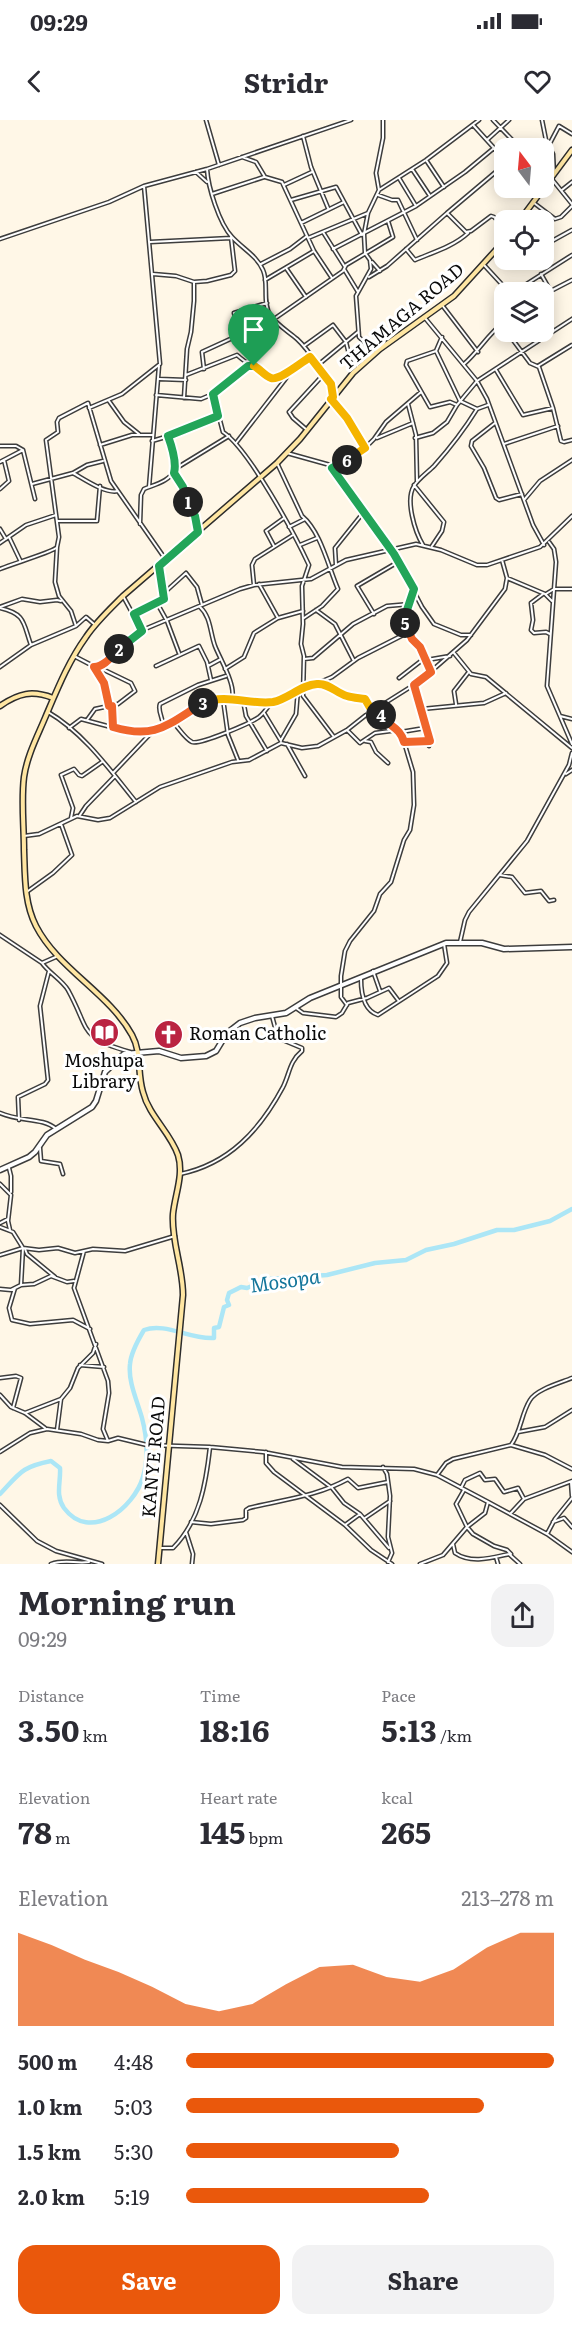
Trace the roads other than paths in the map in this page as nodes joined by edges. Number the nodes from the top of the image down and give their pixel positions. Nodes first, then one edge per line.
1 (206, 120) edge
2 (351, 120) edge
3 (384, 120) edge
4 (479, 120) edge
5 (493, 120) edge
6 (509, 120) edge
7 (543, 120) edge
8 (474, 123) edge
9 (501, 127) junction
10 (572, 134) edge
11 (303, 136) junction
12 (511, 138) edge
13 (546, 138) edge
14 (553, 138) edge
15 (487, 140) junction
16 (494, 148) joint
17 (572, 150) edge
18 (242, 157) junction
19 (426, 160) junction
20 (219, 165) junction
21 (207, 169) junction
22 (412, 169) junction
23 (196, 172) junction
24 (313, 172) junction
25 (494, 173) edge
26 (554, 175) edge
27 (265, 177) junction
28 (399, 178) junction
29 (554, 178) edge
30 (572, 182) edge
31 (209, 184) junction
32 (284, 185) junction
33 (144, 186) junction
34 (444, 187) junction
35 (380, 190) junction
36 (561, 190) junction
37 (320, 191) junction
38 (212, 194) junction
39 (378, 195) junction
40 (430, 196) junction
41 (536, 198) edge
42 (291, 200) junction
43 (344, 202) junction
44 (533, 202) junction
45 (572, 205) edge
46 (416, 206) junction
47 (328, 208) junction
48 (527, 210) edge
49 (404, 212) junction
50 (368, 213) junction
51 (447, 213) junction
52 (354, 217) junction
53 (494, 217) edge
54 (388, 221) junction
55 (301, 224) junction
56 (572, 230) edge
57 (323, 232) junction
58 (468, 232) junction
59 (363, 234) junction
60 (231, 237) junction
61 (307, 237) junction
62 (0, 239) edge
63 (417, 240) junction
64 (554, 240) edge
65 (150, 242) junction
66 (333, 249) junction
67 (406, 249) junction
68 (314, 251) junction
69 (494, 252) edge
70 (365, 253) junction
71 (572, 255) edge
72 (370, 260) junction
73 (260, 265) junction
74 (484, 265) junction
75 (286, 268) junction
76 (344, 268) junction
77 (380, 271) junction
78 (153, 274) junction
79 (541, 274) junction
80 (366, 278) junction
81 (332, 279) junction
82 (572, 280) edge
83 (264, 281) junction
84 (194, 282) junction
85 (500, 282) edge
86 (529, 282) edge
87 (545, 282) edge
88 (554, 289) edge
89 (358, 292) junction
90 (306, 297) junction
91 (267, 303) junction
92 (442, 305) junction
93 (250, 308) junction
94 (425, 318) junction
95 (274, 319) junction
96 (572, 319) edge
97 (255, 327) junction
98 (554, 330) edge
99 (494, 331) edge
100 (358, 332) junction
101 (239, 334) junction
102 (442, 337) junction
103 (346, 342) junction
104 (514, 342) edge
105 (536, 342) edge
106 (572, 345) edge
107 (303, 346) junction
108 (380, 349) junction
109 (435, 351) junction
110 (477, 352) junction
111 (522, 352) junction
112 (310, 357) junction
113 (464, 364) junction
114 (159, 366) junction
115 (248, 366) junction
116 (318, 366) junction
117 (538, 366) junction
118 (358, 368) junction
119 (204, 369) junction
120 (496, 370) junction
121 (288, 373) junction
122 (324, 374) junction
123 (186, 375) junction
124 (158, 379) junction
125 (186, 380) junction
126 (477, 381) junction
127 (421, 392) junction
128 (213, 394) junction
129 (156, 395) junction
130 (184, 398) junction
131 (332, 398) junction
132 (109, 400) junction
133 (460, 401) junction
134 (408, 404) junction
135 (457, 405) junction
136 (489, 405) junction
137 (89, 408) junction
138 (554, 408) junction
139 (477, 409) junction
140 (218, 416) junction
141 (414, 422) junction
142 (495, 423) junction
143 (558, 426) junction
144 (307, 431) junction
145 (139, 434) junction
146 (153, 435) junction
147 (168, 436) junction
148 (230, 436) junction
149 (416, 438) junction
150 (374, 439) junction
151 (572, 440) edge
152 (152, 441) junction
153 (236, 443) junction
154 (100, 445) junction
155 (503, 445) junction
156 (0, 446) edge
157 (365, 448) junction
158 (23, 450) junction
159 (287, 453) junction
160 (572, 459) edge
161 (4, 460) junction
162 (104, 461) junction
163 (0, 462) edge
164 (277, 463) junction
165 (332, 468) junction
166 (176, 469) junction
167 (73, 473) junction
168 (174, 473) junction
169 (50, 478) junction
170 (260, 479) junction
171 (32, 484) junction
172 (415, 484) junction
173 (100, 486) junction
174 (149, 487) junction
175 (0, 489) edge
176 (118, 491) junction
177 (522, 494) junction
178 (35, 499) dead end
179 (524, 500) junction
180 (363, 513) junction
181 (56, 515) junction
182 (572, 516) edge
183 (284, 518) junction
184 (305, 519) junction
185 (57, 521) junction
186 (140, 524) junction
187 (289, 527) junction
188 (0, 530) edge
189 (198, 532) junction
190 (293, 535) junction
191 (9, 537) junction
192 (317, 538) junction
193 (6, 539) junction
194 (548, 541) junction
195 (0, 543) edge
196 (300, 545) junction
197 (423, 545) junction
198 (544, 545) junction
199 (274, 546) junction
200 (57, 547) junction
201 (432, 547) junction
202 (391, 549) junction
203 (20, 560) junction
204 (166, 560) junction
205 (502, 560) junction
206 (398, 562) junction
207 (336, 565) junction
208 (159, 566) junction
209 (0, 569) edge
210 (329, 569) junction
211 (507, 578) junction
212 (303, 580) junction
213 (259, 584) junction
214 (254, 585) junction
215 (554, 589) junction
216 (572, 589) edge
217 (415, 592) junction
218 (164, 593) junction
219 (544, 594) junction
220 (123, 596) junction
221 (62, 601) junction
222 (553, 602) junction
223 (157, 603) junction
224 (410, 604) junction
225 (201, 605) junction
226 (0, 607) edge
227 (316, 610) junction
228 (303, 611) junction
229 (134, 614) junction
230 (374, 614) junction
231 (278, 618) junction
232 (303, 619) junction
233 (167, 621) junction
234 (76, 626) junction
235 (95, 626) junction
236 (142, 631) junction
237 (409, 632) junction
238 (341, 633) junction
239 (550, 635) junction
240 (471, 636) junction
241 (31, 645) junction
242 (454, 652) junction
243 (179, 654) junction
244 (74, 656) junction
245 (450, 656) junction
246 (221, 659) junction
247 (304, 660) junction
248 (425, 660) junction
249 (354, 661) junction
250 (156, 666) dead end
251 (208, 666) junction
252 (0, 667) edge
253 (94, 667) junction
254 (98, 667) junction
255 (225, 669) junction
256 (431, 672) junction
257 (469, 672) junction
258 (227, 676) junction
259 (399, 678) dead end
260 (211, 681) junction
261 (318, 684) junction
262 (414, 685) junction
263 (304, 688) junction
264 (298, 690) junction
265 (507, 693) junction
266 (53, 698) junction
267 (232, 698) junction
268 (223, 699) junction
269 (243, 700) junction
270 (272, 702) junction
271 (0, 704) edge
272 (456, 704) junction
273 (111, 706) junction
274 (377, 708) junction
275 (422, 709) junction
276 (372, 711) junction
277 (47, 712) junction
278 (264, 713) junction
279 (560, 716) junction
280 (572, 719) edge
281 (87, 720) junction
282 (172, 722) junction
283 (250, 723) junction
284 (387, 723) junction
285 (113, 727) junction
286 (163, 727) junction
287 (69, 728) junction
288 (426, 728) junction
289 (347, 730) junction
290 (399, 731) junction
291 (140, 732) junction
292 (152, 732) junction
293 (228, 732) junction
294 (382, 732) junction
295 (334, 737) junction
296 (144, 741) junction
297 (365, 741) junction
298 (430, 741) junction
299 (284, 742) junction
300 (404, 742) junction
301 (429, 746) dead end
302 (572, 746) edge
303 (267, 751) junction
304 (572, 753) edge
305 (238, 761) junction
306 (103, 762) junction
307 (388, 763) dead end
308 (572, 770) edge
309 (114, 775) junction
310 (305, 776) dead end
311 (564, 776) junction
312 (136, 802) junction
313 (80, 816) junction
314 (71, 818) junction
315 (61, 824) junction
316 (24, 836) junction
317 (500, 875) junction
318 (26, 892) junction
319 (554, 900) dead end
320 (0, 935) edge
321 (459, 942) junction
322 (444, 944) junction
323 (572, 948) edge
324 (58, 956) junction
325 (42, 963) junction
326 (49, 971) junction
327 (373, 971) junction
328 (361, 976) junction
329 (340, 985) junction
330 (381, 992) junction
331 (364, 1000) junction
332 (398, 1000) junction
333 (347, 1005) junction
334 (296, 1008) junction
335 (272, 1016) junction
336 (131, 1052) junction
337 (139, 1053) junction
338 (0, 1113) edge
339 (19, 1120) junction
340 (56, 1129) junction
341 (40, 1145) junction
342 (9, 1166) junction
343 (0, 1170) edge
344 (63, 1174) dead end
345 (180, 1174) junction
346 (0, 1184) edge
347 (10, 1195) junction
348 (8, 1219) junction
349 (0, 1225) edge
350 (10, 1230) junction
351 (175, 1236) junction
352 (24, 1248) junction
353 (84, 1251) junction
354 (0, 1255) edge
355 (56, 1278) junction
356 (75, 1280) junction
357 (21, 1285) junction
358 (15, 1288) junction
359 (0, 1289) edge
360 (90, 1329) junction
361 (96, 1344) junction
362 (80, 1365) junction
363 (104, 1367) junction
364 (0, 1378) edge
365 (572, 1378) edge
366 (0, 1395) edge
367 (61, 1399) junction
368 (13, 1408) junction
369 (572, 1410) edge
370 (25, 1413) junction
371 (47, 1430) junction
372 (57, 1430) junction
373 (519, 1431) junction
374 (108, 1441) junction
375 (169, 1445) junction
376 (512, 1445) junction
377 (210, 1447) junction
378 (0, 1452) edge
379 (266, 1452) junction
380 (290, 1457) junction
381 (382, 1467) junction
382 (571, 1470) edge
383 (437, 1475) junction
384 (388, 1482) junction
385 (571, 1482) edge
386 (332, 1488) junction
387 (462, 1489) junction
388 (306, 1497) junction
389 (572, 1497) edge
390 (524, 1499) junction
391 (390, 1501) junction
392 (488, 1502) junction
393 (1, 1506) edge
394 (360, 1514) junction
395 (510, 1514) junction
396 (364, 1518) junction
397 (191, 1522) junction
398 (553, 1522) junction
399 (345, 1525) junction
400 (467, 1527) junction
401 (572, 1527) edge
402 (186, 1530) junction
403 (547, 1534) junction
404 (453, 1544) junction
405 (159, 1548) junction
406 (391, 1549) junction
407 (572, 1552) edge
408 (511, 1554) junction
409 (496, 1557) junction
410 (93, 1562) junction
411 (388, 1562) junction
412 (51, 1564) edge
413 (102, 1564) edge
414 (158, 1564) edge
415 (192, 1564) edge
416 (392, 1564) edge
417 (420, 1564) edge
418 (498, 1564) edge
419 (520, 1564) edge

1 - 20 street
2 - 11 street
3 - 35 street
4 - 8 street
5 - 9 street
6 - 9 street
7 - 13 street
8 - 15 street
8 - 19 street
9 - 12 street
9 - 15 street
10 - 14 street
11 - 18 street
11 - 24 street
15 - 16 street
16 - 34 street
17 - 26 main road
18 - 20 street
18 - 27 street
19 - 22 street
19 - 34 street
20 - 21 street
21 - 23 street
21 - 31 street
22 - 28 street
22 - 40 street
23 - 31 street
23 - 33 street
24 - 32 street
24 - 37 street
25 - 51 street
27 - 32 street
27 - 38 street
28 - 35 street
28 - 46 street
29 - 36 street
30 - 36 street
31 - 38 street
32 - 42 street
33 - 62 street
33 - 65 street
34 - 40 street
35 - 39 street
36 - 45 street
37 - 42 street
37 - 43 street
37 - 47 street
38 - 60 street
39 - 49 street
39 - 50 street
40 - 46 street
41 - 44 main road
42 - 55 street
43 - 47 street
43 - 52 street
44 - 45 street
44 - 48 main road
46 - 49 street
47 - 55 street
49 - 54 street
49 - 63 street
50 - 52 street
50 - 59 street
51 - 58 street
51 - 63 street
52 - 57 street
52 - 59 street
53 - 58 street
54 - 59 street
54 - 70 street
55 - 61 street
56 - 64 street
57 - 61 street
57 - 66 street
58 - 67 street
59 - 66 street
59 - 70 street
60 - 65 street
60 - 73 street
60 - 84 street
61 - 68 street
61 - 73 street
63 - 67 street
65 - 78 street
66 - 76 street
67 - 77 street
68 - 75 street
68 - 81 street
69 - 74 main road, THAMAGA ROAD
70 - 72 street
70 - 76 street
71 - 79 street
72 - 77 street
72 - 80 street
73 - 83 street
74 - 85 street
74 - 92 main road, THAMAGA ROAD
75 - 83 street
75 - 90 street
76 - 81 street
76 - 89 street
77 - 80 street
78 - 84 street
78 - 114 street
79 - 86 street
79 - 87 street
80 - 89 street
81 - 90 street
82 - 88 street
83 - 91 street
84 - 123 street
89 - 100 street
90 - 95 street
91 - 93 street
91 - 95 street
92 - 94 main road, THAMAGA ROAD
92 - 110 street
93 - 97 street
93 - 101 street
94 - 102 street
94 - 108 main road, THAMAGA ROAD
95 - 97 street
95 - 107 street
96 - 98 street
97 - 101 street
99 - 110 street
100 - 103 street
100 - 108 street
101 - 119 street
102 - 109 street
102 - 113 street
103 - 107 street
103 - 116 street
103 - 118 street
104 - 111 street
105 - 111 street
106 - 117 street
107 - 112 street
108 - 118 main road, THAMAGA ROAD
109 - 127 street
109 - 133 street
110 - 113 street
111 - 117 street
111 - 120 street
112 - 116 street
112 - 121 street
113 - 126 street
114 - 124 street
114 - 132 street
115 - 119 street
115 - 121 street
115 - 128 street
116 - 122 street
117 - 138 street
118 - 131 main road, THAMAGA ROAD
119 - 123 street
120 - 126 street
120 - 138 street
121 - 153 street
122 - 131 street
122 - 144 street
123 - 125 street
124 - 125 street
124 - 129 street
125 - 130 street
126 - 133 street
126 - 136 street
127 - 134 street
127 - 135 street
128 - 130 street
128 - 140 street
129 - 130 street
129 - 146 street
131 - 144 main road, THAMAGA ROAD
131 - 157 street
132 - 137 street
132 - 145 street
133 - 135 street
133 - 139 street
134 - 141 street
134 - 150 street
135 - 149 street
136 - 139 street
136 - 142 street
137 - 154 street
137 - 169 street
138 - 143 street
139 - 172 street
140 - 147 street
140 - 148 street
141 - 149 street
141 - 150 street
142 - 155 street
142 - 177 street
143 - 151 street
143 - 155 street
144 - 159 main road, THAMAGA ROAD
145 - 146 street
145 - 154 street
146 - 152 street
147 - 152 street
147 - 166 street
148 - 153 street
148 - 166 street
149 - 172 street
150 - 157 street
152 - 174 street
153 - 170 street
154 - 162 street
155 - 177 street
156 - 158 street
157 - 165 street
158 - 161 street
158 - 171 street
159 - 164 main road, THAMAGA ROAD
159 - 165 street
160 - 179 street
161 - 163 street
161 - 175 street
162 - 167 street
162 - 176 street
164 - 170 main road, THAMAGA ROAD
164 - 184 street
165 - 180 street
166 - 168 street
167 - 169 street
167 - 173 street
168 - 174 street
168 - 189 street
169 - 171 street
169 - 181 street
170 - 183 street
170 - 189 main road, THAMAGA ROAD
171 - 178 street
172 - 197 street
172 - 201 street
173 - 176 street
173 - 185 street
174 - 186 street
176 - 186 street
177 - 179 street
179 - 198 street
180 - 202 street
180 - 207 street
181 - 185 street
181 - 191 street
182 - 194 street
183 - 187 street
183 - 199 street
184 - 187 street
184 - 192 street
185 - 200 street
186 - 204 street
187 - 190 street
188 - 193 street
189 - 204 main road, THAMAGA ROAD
190 - 196 street
190 - 199 street
191 - 193 street
191 - 203 street
192 - 196 street
192 - 210 street
193 - 195 street
194 - 198 street
194 - 215 street
196 - 212 street
197 - 201 street
197 - 202 street
198 - 205 street
199 - 214 street
200 - 203 street
200 - 221 street
201 - 205 street
202 - 206 street
202 - 207 street
203 - 209 street
204 - 208 main road, THAMAGA ROAD
205 - 211 street
206 - 217 street
206 - 230 street
207 - 210 street
208 - 218 street
208 - 220 main road, THAMAGA ROAD
210 - 212 street
210 - 227 street
211 - 219 street
211 - 240 street
212 - 213 street
212 - 228 street
213 - 214 street
213 - 231 street
214 - 225 street
215 - 216 street
215 - 219 street
215 - 222 street
217 - 224 street
217 - 240 street
218 - 223 street
218 - 225 street
219 - 222 street
219 - 239 street
220 - 229 street
220 - 235 main road, THAMAGA ROAD
221 - 226 street
221 - 234 street
222 - 239 street
223 - 229 street
223 - 233 street
224 - 230 street
224 - 237 street
225 - 233 street
225 - 246 street
226 - 241 street
227 - 232 street
227 - 238 street
228 - 231 street
228 - 232 street
229 - 236 street
230 - 238 street
231 - 255 street
232 - 247 street
233 - 236 street
233 - 243 street
234 - 235 street
234 - 241 street
235 - 244 main road, THAMAGA ROAD
236 - 254 street
237 - 248 street
237 - 249 street
238 - 247 street
238 - 249 street
239 - 279 street
240 - 242 street
241 - 252 street
242 - 245 street
242 - 257 street
243 - 250 street
243 - 251 street
244 - 253 street
244 - 266 main road, THAMAGA ROAD
245 - 248 street
245 - 256 street
246 - 251 street
246 - 255 street
247 - 263 street
248 - 256 street
248 - 259 street
249 - 261 street
251 - 260 street
253 - 254 street
253 - 273 street
254 - 273 street
255 - 258 street
256 - 262 street
257 - 265 street
257 - 272 street
258 - 260 street
258 - 267 street
260 - 286 street
261 - 263 street
261 - 276 street
262 - 274 street
262 - 275 street
263 - 264 street
263 - 295 street
264 - 270 street
264 - 299 street
265 - 272 street
265 - 302 street
266 - 271 main road
266 - 277 main road, THAMAGA ROAD
267 - 268 street
267 - 269 street
268 - 282 street
268 - 293 street
269 - 270 street
269 - 283 street
270 - 278 street
272 - 275 street
273 - 281 street
273 - 285 street
274 - 276 street
274 - 284 street
275 - 288 street
276 - 289 street
277 - 287 street
277 - 316 main road, THAMAGA ROAD
278 - 283 street
278 - 299 street
279 - 280 street
279 - 302 street
281 - 285 street
281 - 287 street
282 - 286 street
282 - 293 street
283 - 293 street
283 - 303 street
284 - 290 street
284 - 294 street
285 - 291 street
286 - 292 street
287 - 306 street
288 - 290 street
288 - 298 street
289 - 295 street
289 - 297 street
290 - 294 street
290 - 300 street
291 - 292 street
291 - 296 street
292 - 296 street
293 - 305 street
294 - 297 street
295 - 299 street
296 - 309 street
297 - 307 street
298 - 300 street
298 - 301 street
299 - 303 street
299 - 310 street
300 - 329 street
303 - 305 street
304 - 311 street
305 - 312 street
306 - 309 street
306 - 314 street
308 - 311 street
309 - 312 street
309 - 313 street
311 - 317 street
312 - 313 street
313 - 314 street
314 - 315 street
315 - 316 street
315 - 318 street
316 - 318 main road, THAMAGA ROAD
317 - 319 street
317 - 321 street
318 - 324 main road, THAMAGA ROAD
320 - 325 street
321 - 322 street
321 - 323 street
322 - 327 street
322 - 332 street
324 - 325 street
324 - 337 main road, THAMAGA ROAD
325 - 326 street
326 - 336 street
326 - 339 street
327 - 328 street
327 - 330 street
328 - 329 street
328 - 331 street
329 - 333 street
329 - 334 street
330 - 331 street
330 - 332 street
331 - 332 street
331 - 333 street
333 - 334 street
334 - 335 street
335 - 337 street
335 - 345 street
336 - 337 street
336 - 340 street
337 - 345 main road
338 - 339 street
339 - 340 street
340 - 341 street
341 - 342 street
341 - 344 street
342 - 343 street
342 - 347 street
345 - 351 main road
346 - 347 street
347 - 348 street
348 - 349 street
348 - 350 street
349 - 350 street
350 - 352 street
351 - 353 street
351 - 375 main road, KANYE ROAD
352 - 353 street
352 - 354 street
352 - 355 street
352 - 357 street
353 - 356 street
355 - 356 street
355 - 357 street
356 - 360 street
357 - 358 street
358 - 359 street
358 - 360 street
360 - 361 street
361 - 362 street
361 - 363 street
362 - 363 street
362 - 367 street
363 - 374 street
364 - 368 street
365 - 373 street
366 - 368 street
367 - 370 street
367 - 372 street
368 - 370 street
369 - 373 street
370 - 371 street
371 - 372 street
371 - 378 street
372 - 374 street
373 - 376 street
374 - 375 street
375 - 377 street
375 - 405 main road, KANYE ROAD
376 - 382 street
376 - 383 street
377 - 379 street
377 - 397 street
379 - 380 street
379 - 388 street
380 - 381 street
380 - 386 street
381 - 383 street
381 - 384 street
383 - 387 street
384 - 386 street
384 - 391 street
385 - 389 street
385 - 390 street
386 - 388 street
386 - 394 street
387 - 390 street
387 - 392 street
387 - 400 street
388 - 397 street
388 - 399 street
389 - 398 street
390 - 395 street
391 - 396 street
391 - 406 street
392 - 395 street
392 - 400 street
393 - 410 street
394 - 396 street
394 - 399 street
395 - 403 street
396 - 406 street
397 - 402 street
398 - 401 street
398 - 403 street
399 - 411 street
400 - 404 street
400 - 408 street
402 - 405 street
402 - 415 street
403 - 407 street
404 - 409 street
404 - 417 street
405 - 414 main road, KANYE ROAD
406 - 411 street
408 - 409 street
408 - 419 street
409 - 418 street
410 - 412 street
410 - 413 street
411 - 416 street

